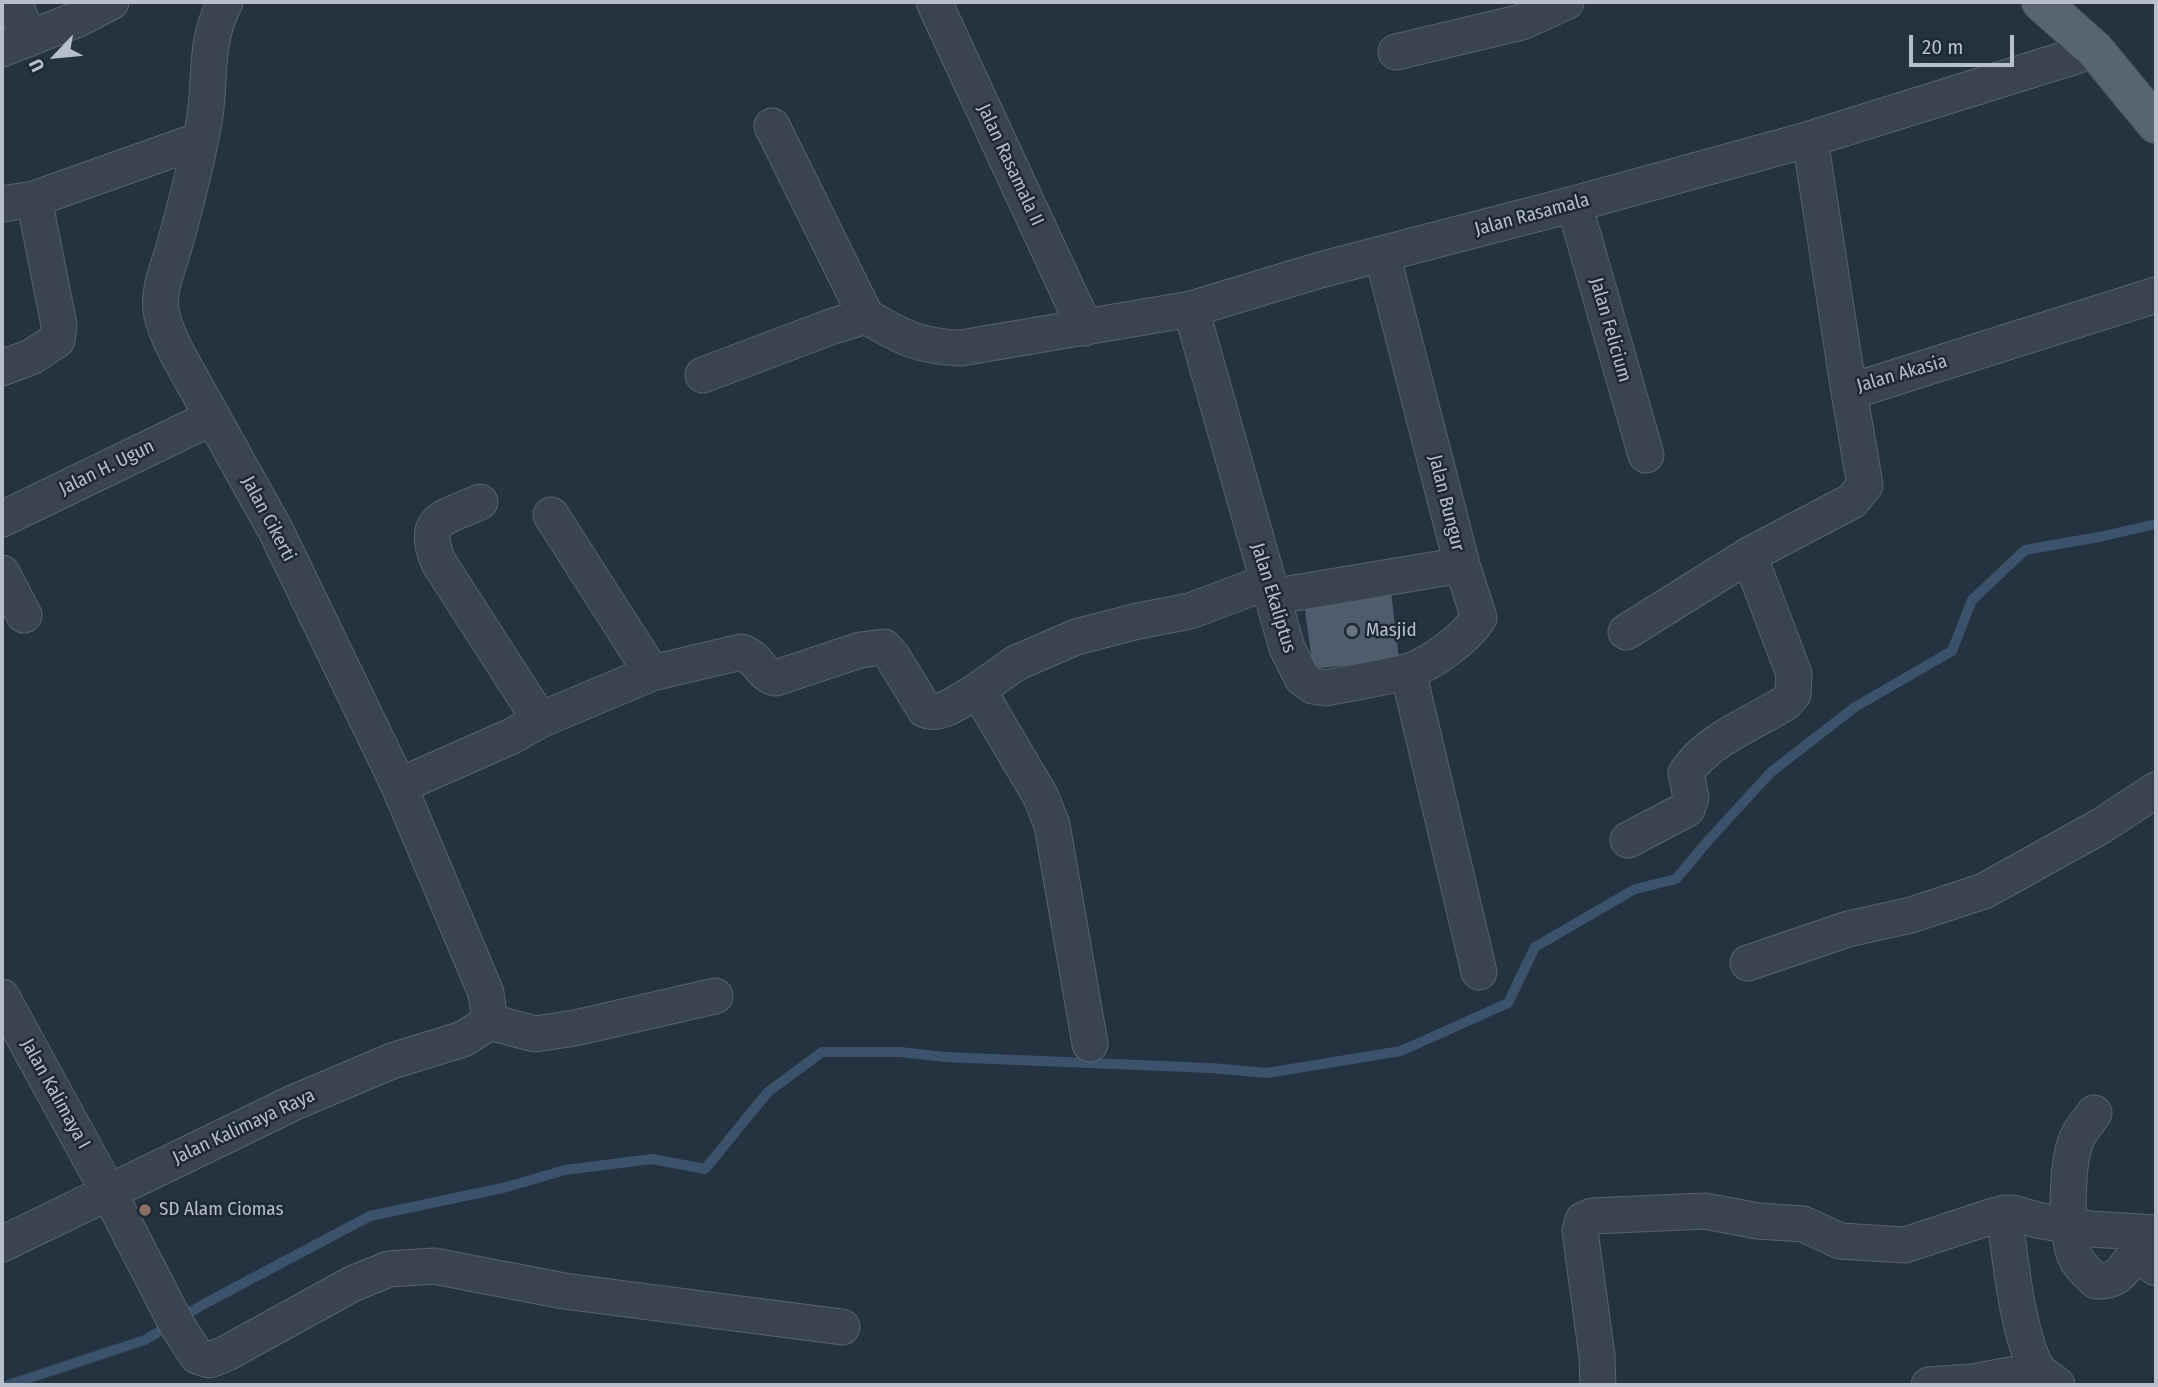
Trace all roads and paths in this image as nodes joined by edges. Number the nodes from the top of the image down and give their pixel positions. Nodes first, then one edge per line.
1 (15, 2) edge
2 (111, 2) edge
3 (225, 2) edge
4 (934, 2) edge
5 (1566, 2) edge
6 (2041, 2) edge
7 (15, 44) edge
8 (2095, 50) junction
9 (1396, 51) dead end
10 (2156, 124) edge
11 (772, 126) dead end
12 (1810, 139) junction
13 (200, 140) junction
14 (18, 202) edge
15 (1574, 204) junction
16 (1382, 254) junction
17 (2156, 295) edge
18 (1191, 309) junction
19 (866, 316) junction
20 (1085, 328) junction
21 (2, 368) edge
22 (703, 375) dead end
23 (1849, 391) junction
24 (213, 417) junction
25 (1646, 455) dead end
26 (480, 502) dead end
27 (551, 516) dead end
28 (2, 519) edge
29 (1749, 555) junction
30 (1462, 565) junction
31 (2, 573) edge
32 (1269, 590) junction
33 (24, 615) dead end
34 (1626, 632) dead end
35 (1408, 671) junction
36 (652, 673) junction
37 (978, 690) junction
38 (540, 720) junction
39 (399, 786) junction
40 (2156, 790) edge
41 (1628, 840) dead end
42 (1748, 962) dead end
43 (1479, 972) dead end
44 (715, 996) dead end
45 (2, 997) edge
46 (490, 1022) junction
47 (1090, 1044) dead end
48 (2094, 1113) dead end
49 (108, 1191) junction
50 (2004, 1213) junction
51 (2068, 1225) junction
52 (2156, 1233) edge
53 (2, 1244) edge
54 (2156, 1268) edge
55 (842, 1328) dead end
56 (2047, 1378) edge
57 (1598, 1385) edge
58 (1928, 1385) edge

1 - 7 street
2 - 7 street
3 - 13 street, Jalan Cikerti
4 - 20 street, Jalan Rasamala II
5 - 9 street
6 - 8 main road
8 - 10 main road
8 - 12 street, Jalan Rasamala
11 - 19 street
12 - 15 street, Jalan Rasamala
12 - 23 street, Jalan Akasia
13 - 14 street
13 - 24 street, Jalan Cikerti
14 - 21 street
15 - 16 street, Jalan Rasamala
15 - 25 street, Jalan Felicium
16 - 18 street, Jalan Rasamala
16 - 30 street, Jalan Bungur
17 - 23 street, Jalan Akasia
18 - 20 street, Jalan Rasamala
18 - 32 street, Jalan Ekaliptus
19 - 20 street, Jalan Rasamala
19 - 22 street
23 - 29 street
24 - 28 street, Jalan H. Ugun
24 - 39 street, Jalan Cikerti
26 - 38 street
27 - 36 street
29 - 34 street
29 - 41 street
30 - 32 street, Jalan Bungur
30 - 35 street, Jalan Ekaliptus
31 - 33 street
32 - 35 street, Jalan Ekaliptus
32 - 37 street, Jalan Bungur
35 - 43 street
36 - 37 street, Jalan Bungur
36 - 38 street
37 - 47 street
38 - 39 street
39 - 46 street, Jalan Cikerti
40 - 42 street
44 - 46 street
45 - 49 street, Jalan Kalimaya I
46 - 49 street, Jalan Kalimaya Raya
48 - 51 street
49 - 53 street, Jalan Kalimaya Raya
49 - 55 street, Jalan Kalimaya I
50 - 51 street
50 - 56 street
50 - 57 street
51 - 52 street
51 - 54 street
56 - 58 street

